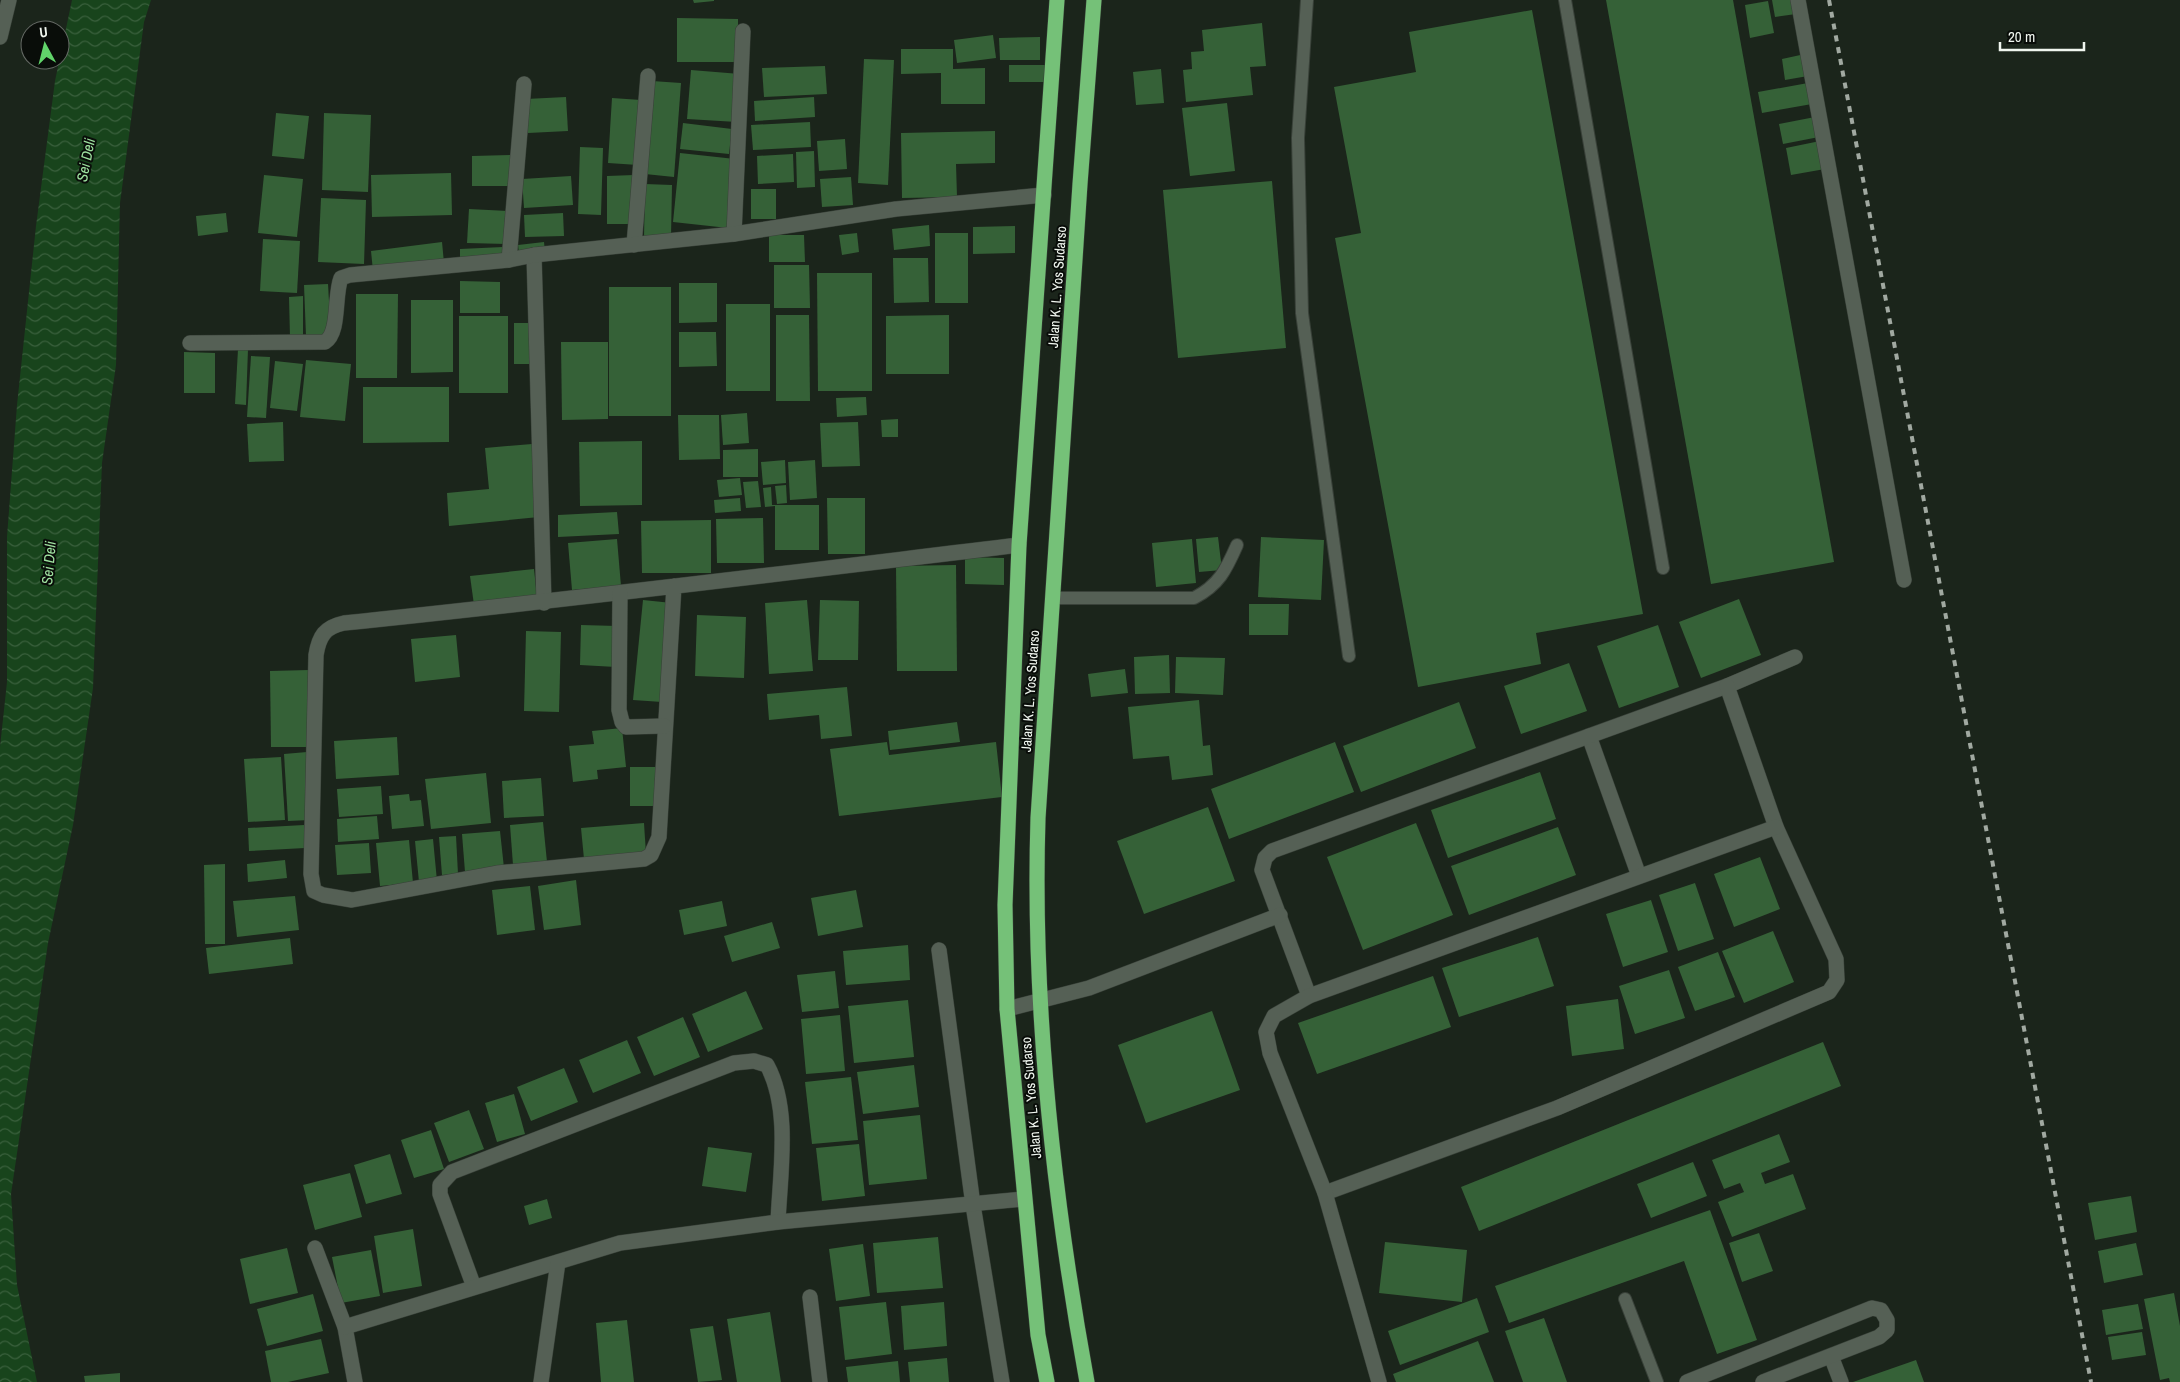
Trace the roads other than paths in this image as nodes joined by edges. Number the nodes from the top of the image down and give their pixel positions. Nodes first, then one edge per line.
1 (9, 0) edge
2 (1057, 0) edge
3 (1094, 0) edge
4 (1307, 0) edge
5 (1565, 0) edge
6 (1798, 0) edge
7 (743, 31) dead end
8 (0, 37) edge
9 (648, 76) dead end
10 (524, 84) dead end
11 (1044, 195) junction
12 (734, 234) junction
13 (634, 245) junction
14 (534, 255) junction
15 (509, 260) junction
16 (190, 342) dead end
17 (1237, 545) dead end
18 (1019, 546) junction
19 (1663, 568) dead end
20 (1904, 580) dead end
21 (674, 586) junction
22 (620, 593) junction
23 (1052, 598) junction
24 (544, 603) junction
25 (1348, 656) dead end
26 (1795, 657) dead end
27 (1727, 686) junction
28 (664, 726) junction
29 (1589, 736) junction
30 (1776, 827) junction
31 (1639, 876) junction
32 (1280, 915) junction
33 (939, 950) dead end
34 (1309, 996) junction
35 (1039, 1002) junction
36 (1007, 1009) junction
37 (1325, 1193) junction
38 (1024, 1199) junction
39 (973, 1205) junction
40 (778, 1222) junction
41 (315, 1248) dead end
42 (558, 1262) junction
43 (474, 1288) junction
44 (810, 1297) dead end
45 (1624, 1299) dead end
46 (345, 1327) junction
47 (1831, 1356) junction
48 (356, 1382) edge
49 (541, 1382) edge
50 (820, 1382) edge
51 (1002, 1382) edge
52 (1047, 1382) edge
53 (1087, 1382) edge
54 (1379, 1382) edge
55 (1657, 1382) edge
56 (1687, 1382) edge
57 (1763, 1382) edge
58 (1841, 1382) edge

1 - 8 street
2 - 11 highway, Jalan K. L. Yos Sudarso
3 - 23 highway, Jalan K. L. Yos Sudarso
4 - 25 lane
5 - 19 lane
6 - 20 street
7 - 12 street
9 - 13 street
10 - 15 street
11 - 12 street
11 - 18 highway, Jalan K. L. Yos Sudarso
12 - 13 street
13 - 14 street
14 - 15 street
14 - 24 street
15 - 16 street
17 - 23 lane
18 - 21 street
18 - 36 highway, Jalan K. L. Yos Sudarso
21 - 22 street
21 - 28 street
22 - 24 street
22 - 28 street
23 - 35 highway, Jalan K. L. Yos Sudarso
24 - 28 street
26 - 27 street
27 - 29 street
27 - 30 street
29 - 31 street
29 - 32 street
30 - 31 street
30 - 37 street
31 - 34 street
32 - 34 street
32 - 35 street
33 - 39 street
34 - 37 street
35 - 36 street
35 - 53 highway, Jalan K. L. Yos Sudarso
36 - 38 highway, Jalan K. L. Yos Sudarso
37 - 54 street
38 - 39 street
38 - 52 highway, Jalan K. L. Yos Sudarso
39 - 40 street
39 - 51 street
40 - 42 street
40 - 43 street
41 - 46 street
42 - 43 street
42 - 49 street
43 - 46 street
44 - 50 street
45 - 55 lane
46 - 48 street
47 - 56 street
47 - 57 street
47 - 58 street

